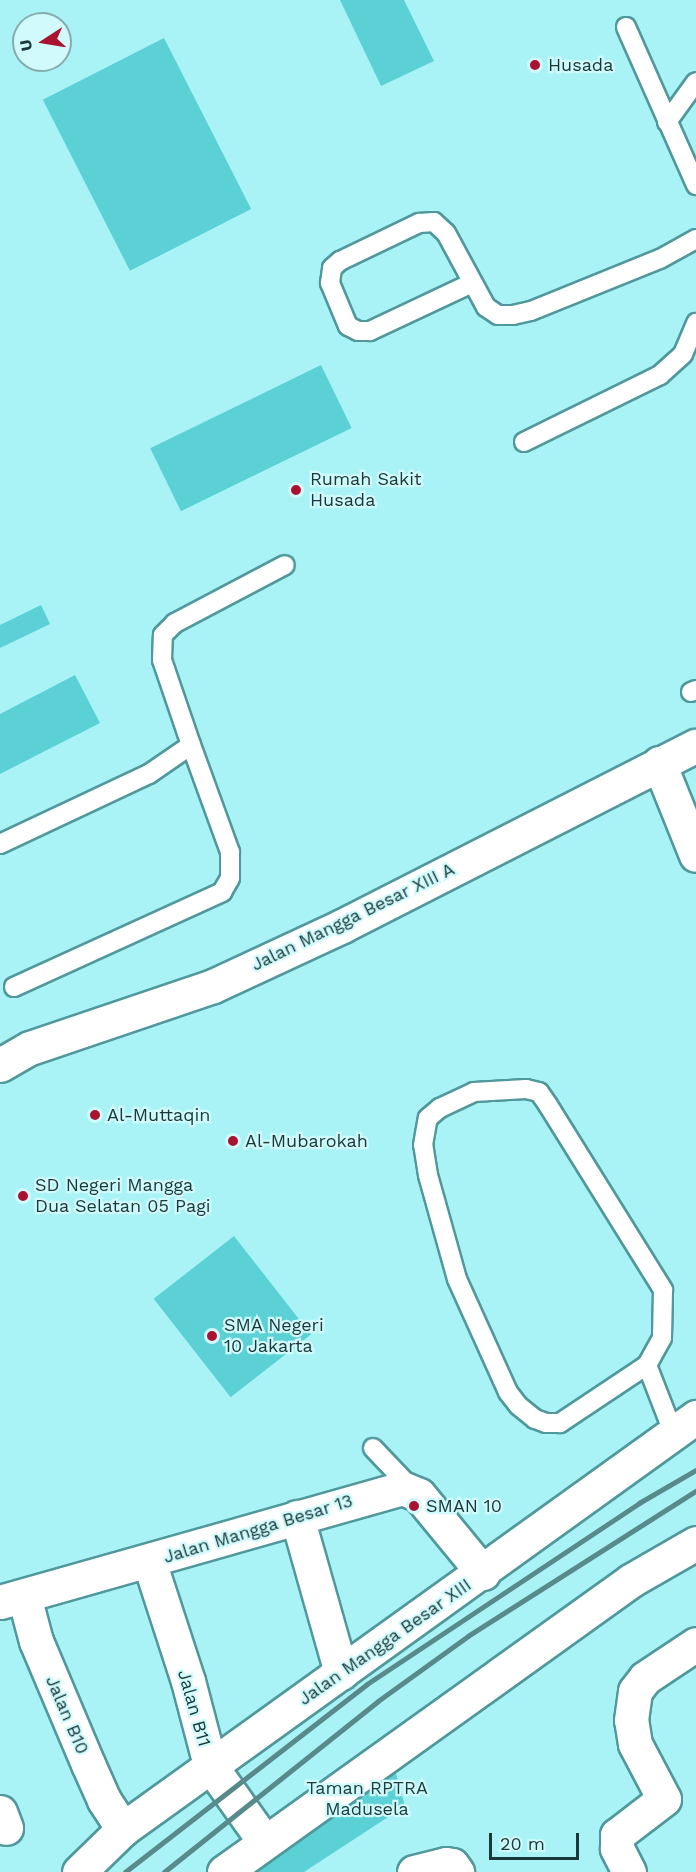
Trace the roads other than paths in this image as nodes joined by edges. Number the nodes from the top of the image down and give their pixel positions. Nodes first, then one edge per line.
1 (626, 27) dead end
2 (696, 82) edge
3 (667, 122) junction
4 (696, 185) edge
5 (696, 239) edge
6 (472, 283) junction
7 (696, 323) edge
8 (524, 442) dead end
9 (285, 565) dead end
10 (191, 745) junction
11 (696, 746) edge
12 (659, 763) junction
13 (0, 844) edge
14 (696, 855) edge
15 (14, 987) dead end
16 (0, 1065) edge
17 (647, 1365) junction
18 (685, 1425) edge
19 (373, 1448) dead end
20 (413, 1491) junction
21 (297, 1517) junction
22 (696, 1543) edge
23 (149, 1561) junction
24 (483, 1573) junction
25 (12, 1599) edge
26 (696, 1644) edge
27 (341, 1673) junction
28 (210, 1765) junction
29 (123, 1829) junction
30 (264, 1841) junction
31 (79, 1872) edge
32 (224, 1872) edge
33 (414, 1872) edge
34 (457, 1872) edge
35 (629, 1872) edge

1 - 3 lane
2 - 3 lane
3 - 4 lane
5 - 6 lane
6 - 6 lane
7 - 8 lane
9 - 10 lane
10 - 13 lane
10 - 15 lane
11 - 12 street, Jalan Mangga Besar XIII A
12 - 14 street
12 - 16 street, Jalan Mangga Besar XIII A
17 - 17 lane
17 - 18 lane
18 - 24 street, Jalan Mangga Besar XIII
19 - 20 lane
20 - 21 street, Jalan Mangga Besar 13
20 - 24 street
21 - 23 street, Jalan Mangga Besar 13
21 - 27 street
22 - 30 street
23 - 25 street, Jalan Mangga Besar 13
23 - 28 street, Jalan B11
24 - 27 street, Jalan Mangga Besar XIII
25 - 29 street, Jalan B10
26 - 35 street
27 - 28 street, Jalan Mangga Besar XIII
28 - 29 street, Jalan Mangga Besar XIII
28 - 30 street, Jalan B11
29 - 31 street, Jalan Mangga Besar XIII
30 - 32 street
33 - 34 street

